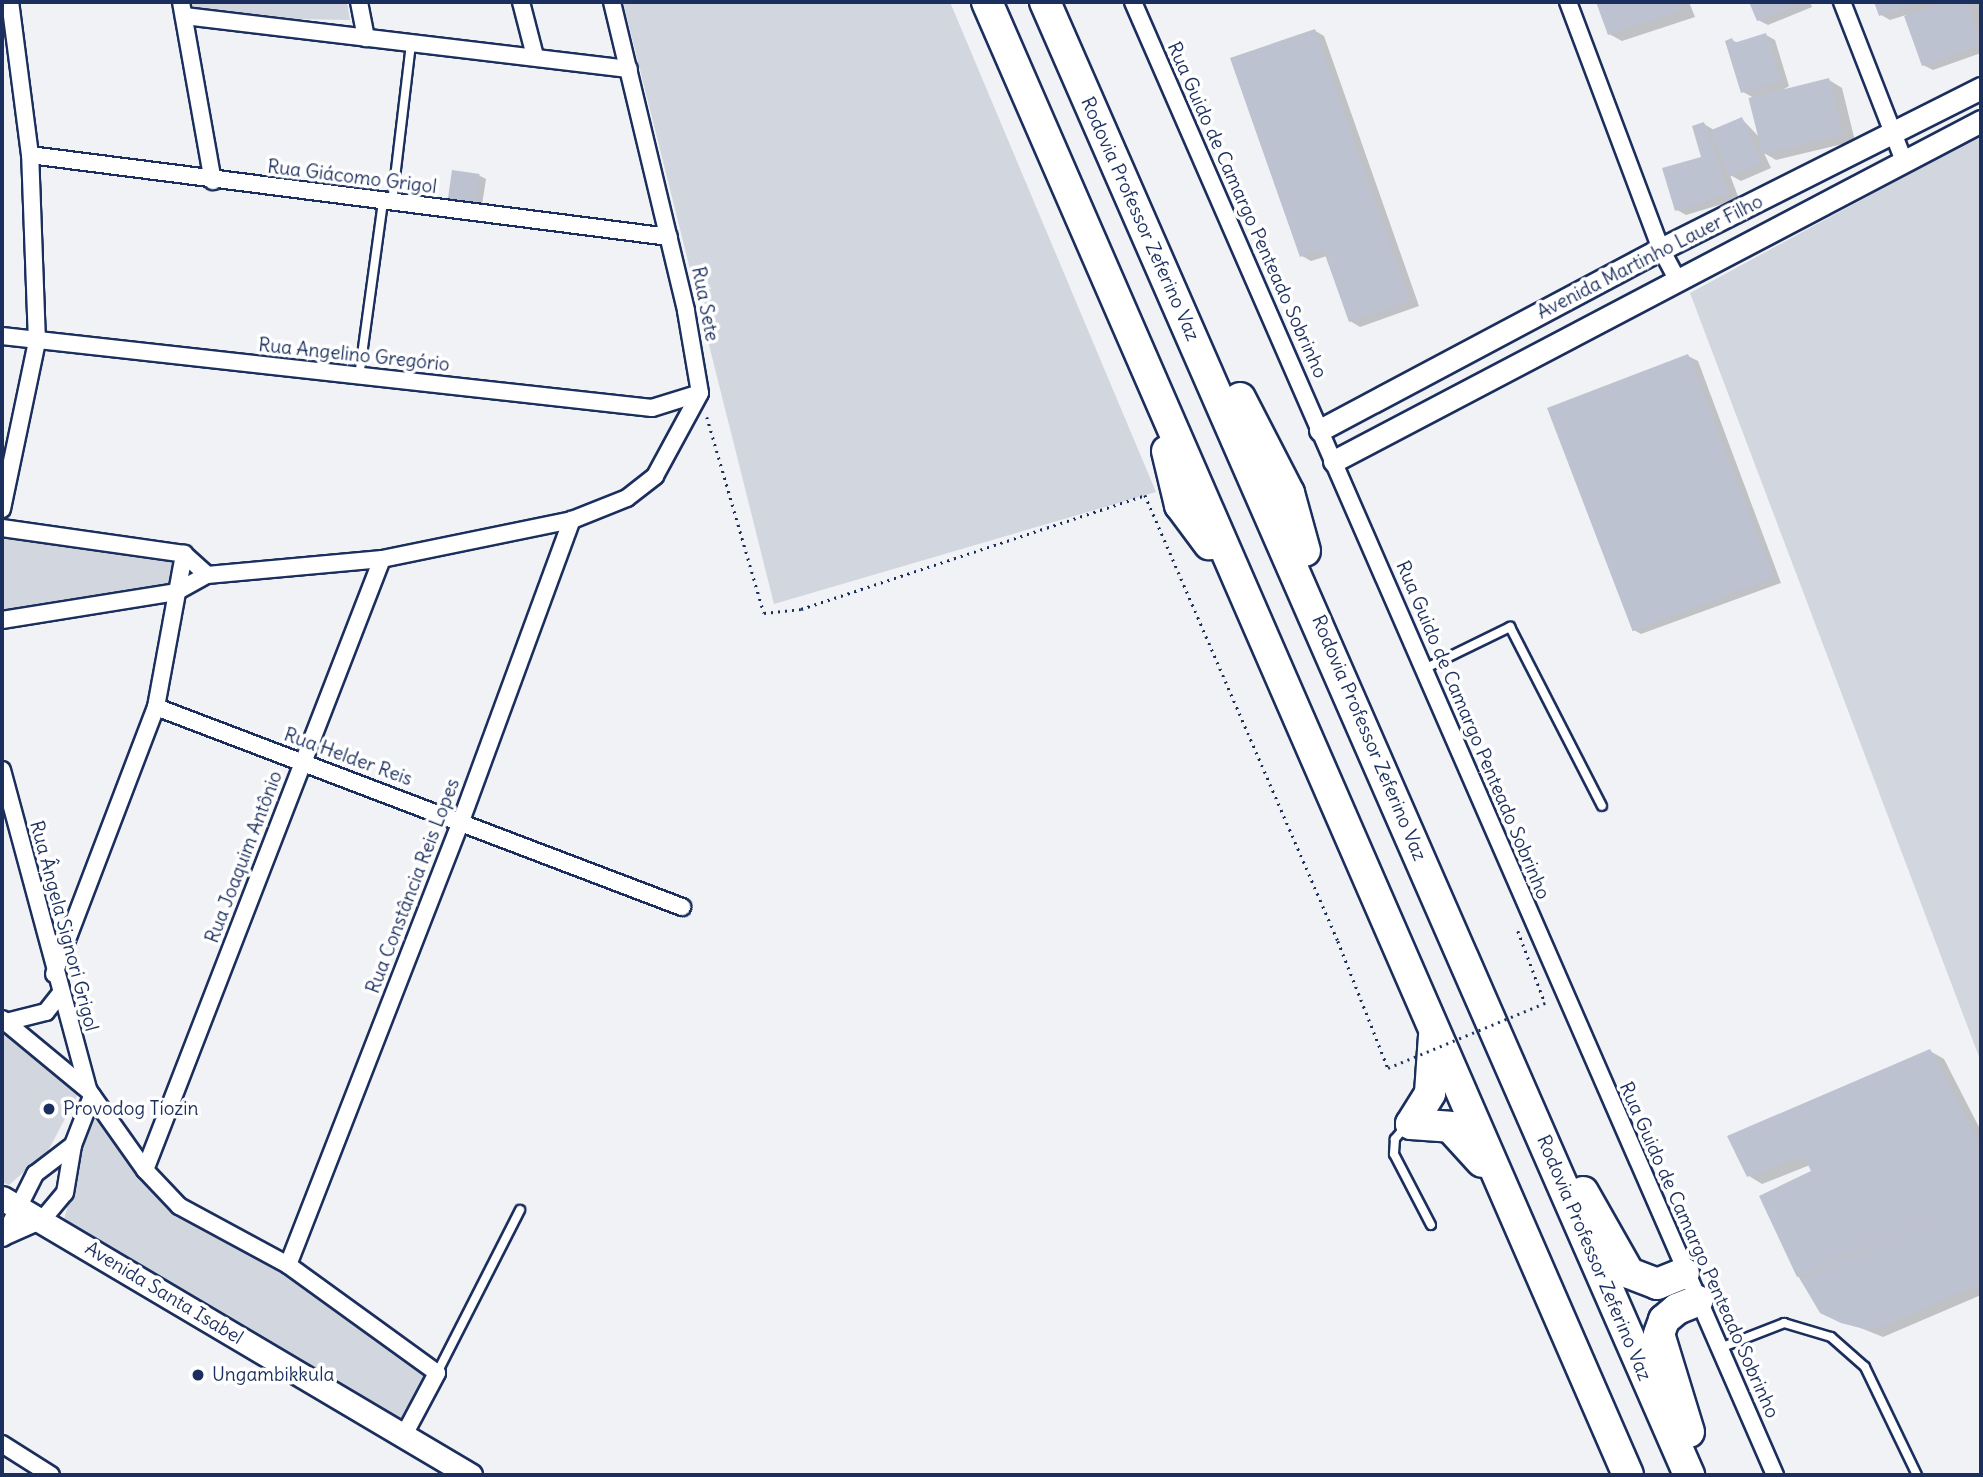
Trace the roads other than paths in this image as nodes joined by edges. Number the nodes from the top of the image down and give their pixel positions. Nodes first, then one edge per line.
1 (10, 2) edge
2 (359, 2) edge
3 (522, 2) edge
4 (612, 2) edge
5 (987, 2) edge
6 (1045, 2) edge
7 (1133, 2) edge
8 (1568, 2) edge
9 (1842, 2) edge
10 (182, 9) edge
11 (366, 38) junction
12 (411, 43) junction
13 (535, 56) junction
14 (629, 69) junction
15 (1981, 88) edge
16 (1981, 121) edge
17 (1891, 134) junction
18 (30, 155) junction
19 (1904, 161) junction
20 (213, 181) junction
21 (388, 202) junction
22 (669, 237) junction
23 (1661, 249) junction
24 (1677, 279) junction
25 (2, 336) edge
26 (37, 342) junction
27 (359, 377) junction
28 (700, 393) junction
29 (1320, 430) junction
30 (1334, 461) junction
31 (2, 509) edge
32 (572, 520) junction
33 (2, 527) edge
34 (184, 554) junction
35 (382, 559) junction
36 (207, 575) junction
37 (176, 592) junction
38 (2, 620) edge
39 (1424, 669) junction
40 (156, 707) junction
41 (303, 763) junction
42 (2, 770) edge
43 (1602, 806) dead end
44 (461, 821) junction
45 (682, 907) dead end
46 (54, 974) junction
47 (60, 994) junction
48 (4, 1021) edge
49 (1434, 1025) junction
50 (1520, 1084) junction
51 (91, 1093) junction
52 (1411, 1124) junction
53 (73, 1145) junction
54 (145, 1170) junction
55 (1503, 1187) junction
56 (10, 1202) edge
57 (520, 1210) dead end
58 (42, 1220) junction
59 (1430, 1225) dead end
60 (3, 1239) edge
61 (288, 1265) junction
62 (1684, 1273) junction
63 (1697, 1301) junction
64 (1720, 1348) junction
65 (437, 1373) junction
66 (403, 1437) junction
67 (2, 1444) edge
68 (51, 1475) edge
69 (470, 1475) edge
70 (1628, 1475) edge
71 (1689, 1475) edge
72 (1704, 1475) edge
73 (1775, 1475) edge
74 (1917, 1475) edge

1 - 18 street
2 - 11 street
3 - 13 street
4 - 14 street, Rua Sete
5 - 49 highway
6 - 50 highway, Rodovia Professor Zeferino Vaz
7 - 29 street, Rua Guido de Camargo Penteado Sobrinho
8 - 23 street
9 - 17 street
10 - 11 street
10 - 20 street
11 - 12 street
12 - 13 street
12 - 21 lane
13 - 14 street
14 - 22 street, Rua Sete
15 - 17 street, Avenida Martinho Lauer Filho
16 - 19 street, Avenida Martinho Lauer Filho
17 - 19 street
17 - 23 street, Avenida Martinho Lauer Filho
18 - 20 street, Rua Giácomo Grigol
18 - 26 street
19 - 24 street, Avenida Martinho Lauer Filho
20 - 21 street, Rua Giácomo Grigol
21 - 22 street, Rua Giácomo Grigol
21 - 27 lane
22 - 28 street, Rua Sete
23 - 24 street
23 - 29 street, Avenida Martinho Lauer Filho
24 - 30 street, Avenida Martinho Lauer Filho
25 - 26 street, Rua Angelino Gregório
26 - 27 street, Rua Angelino Gregório
26 - 31 street
27 - 28 street, Rua Angelino Gregório
28 - 32 street
29 - 30 street, Rua Guido de Camargo Penteado Sobrinho
30 - 39 street, Rua Guido de Camargo Penteado Sobrinho
32 - 35 street
32 - 44 street, Rua Constância Reis Lopes
33 - 34 street
34 - 36 street
34 - 37 street
35 - 36 street
35 - 41 street, Rua Joaquim Antônio
36 - 37 street
37 - 38 street
37 - 40 street
39 - 43 lane
39 - 62 street, Rua Guido de Camargo Penteado Sobrinho
40 - 41 street, Rua Helder Reis
40 - 46 street
41 - 44 street, Rua Helder Reis
41 - 54 street, Rua Joaquim Antônio
42 - 46 street, Rua Ângela Signori Grigol
44 - 45 street, Rua Helder Reis
44 - 61 street, Rua Constância Reis Lopes
46 - 47 street, Rua Ângela Signori Grigol
47 - 48 street
47 - 51 street, Rua Ângela Signori Grigol
48 - 51 street
49 - 52 highway
49 - 55 highway
50 - 62 highway
50 - 71 highway, Rodovia Professor Zeferino Vaz
51 - 53 street
51 - 54 street
52 - 55 highway
52 - 59 lane
53 - 56 street
53 - 58 street
54 - 61 street
55 - 70 highway
56 - 58 main road, Avenida Santa Isabel
56 - 60 street
57 - 65 lane
58 - 60 street
58 - 66 main road, Avenida Santa Isabel
61 - 65 street
62 - 63 street, Rua Guido de Camargo Penteado Sobrinho
63 - 64 street, Rua Guido de Camargo Penteado Sobrinho
63 - 72 highway
64 - 73 street, Rua Guido de Camargo Penteado Sobrinho
64 - 74 lane
65 - 66 street
66 - 69 main road, Avenida Santa Isabel
67 - 68 street

